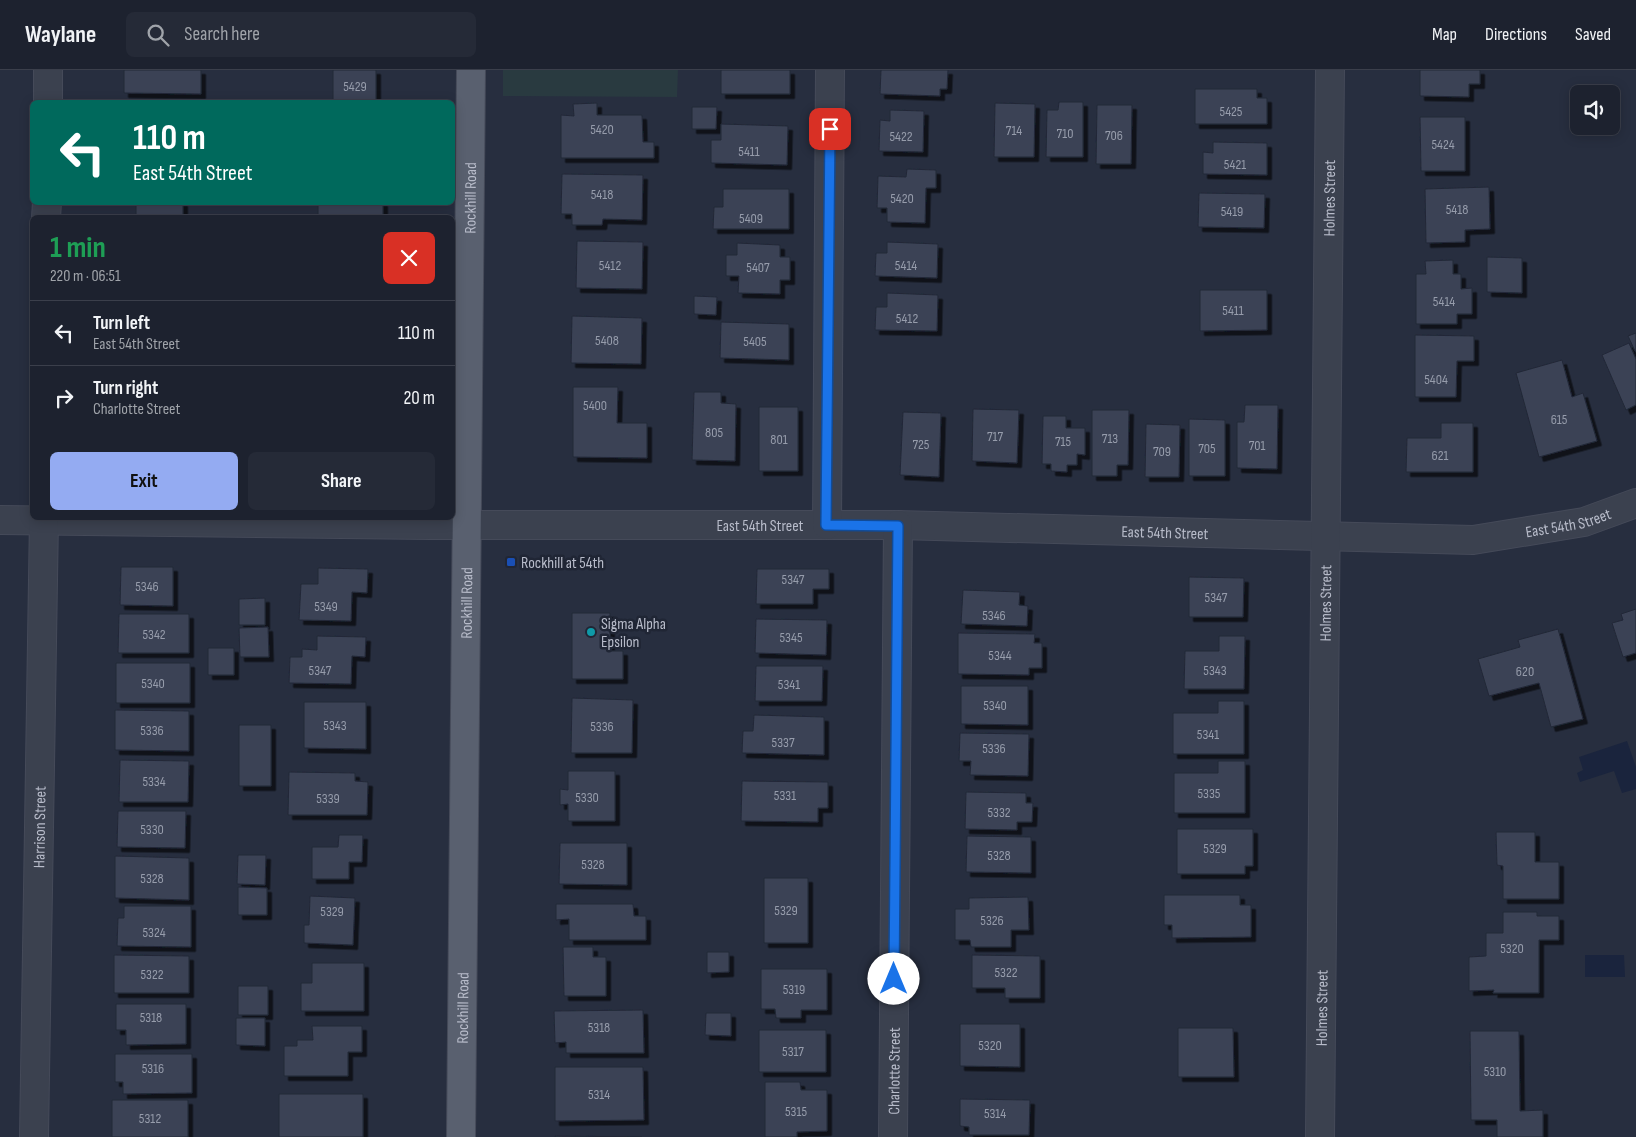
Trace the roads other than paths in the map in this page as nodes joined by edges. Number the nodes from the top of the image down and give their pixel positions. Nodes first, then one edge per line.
1 (48, 70) edge
2 (471, 70) edge
3 (830, 70) edge
4 (1330, 70) edge
5 (48, 100) edge
6 (1636, 503) edge
7 (30, 519) edge
8 (0, 520) edge
9 (44, 520) edge
10 (129, 520) edge
11 (467, 524) junction
12 (826, 525) junction
13 (898, 526) junction
14 (1325, 538) junction
15 (34, 1137) edge
16 (461, 1137) edge
17 (893, 1137) edge
18 (1320, 1137) edge

1 - 5 street
2 - 11 main road, Rockhill Road
3 - 12 street
4 - 14 street, Holmes Street
6 - 14 street, East 54th Street
7 - 8 street, East 54th Street
9 - 15 street, Harrison Street
10 - 11 street, East 54th Street
11 - 12 street, East 54th Street
11 - 16 main road, Rockhill Road
12 - 13 street, East 54th Street
13 - 14 street, East 54th Street
13 - 17 street, Charlotte Street
14 - 18 street, Holmes Street

